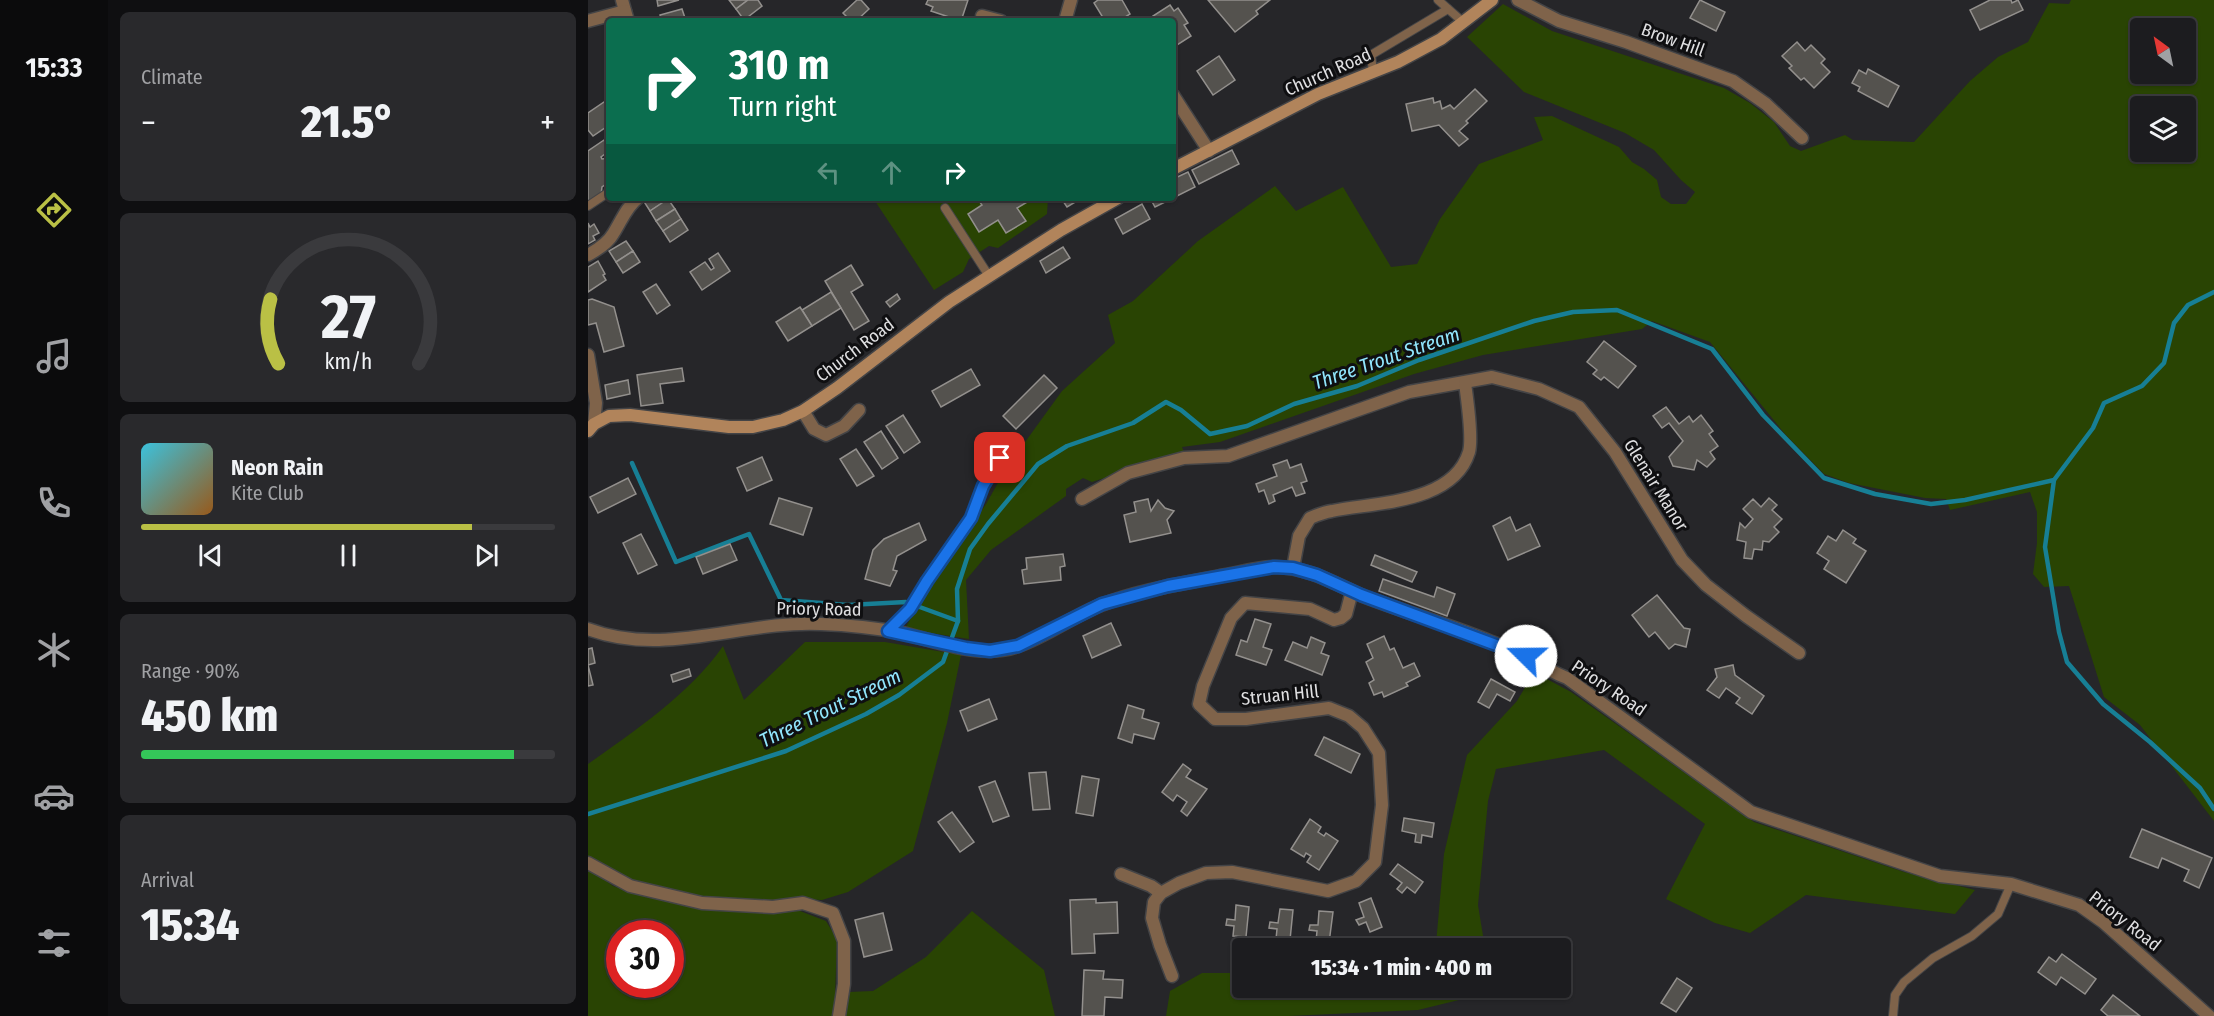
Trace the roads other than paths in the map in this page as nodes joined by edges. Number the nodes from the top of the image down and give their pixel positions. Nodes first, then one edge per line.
1 (1071, 0) edge
2 (1438, 0) edge
3 (1492, 0) edge
4 (1518, 0) edge
5 (1448, 9) junction
6 (625, 11) edge
7 (982, 16) dead end
8 (990, 18) edge
9 (1066, 18) edge
10 (588, 21) edge
11 (1463, 22) junction
12 (1373, 72) junction
13 (1176, 100) edge
14 (1803, 138) dead end
15 (1209, 151) junction
16 (1176, 168) edge
17 (606, 194) edge
18 (636, 201) edge
19 (1113, 201) edge
20 (588, 206) edge
21 (945, 208) dead end
22 (588, 255) edge
23 (989, 276) junction
24 (588, 355) edge
25 (589, 370) edge
26 (1465, 383) junction
27 (859, 410) dead end
28 (803, 411) junction
29 (591, 428) edge
30 (1009, 444) dead end
31 (1082, 499) dead end
32 (1293, 568) junction
33 (1352, 591) junction
34 (588, 629) edge
35 (888, 631) junction
36 (1799, 653) dead end
37 (588, 863) edge
38 (1121, 874) dead end
39 (2011, 884) junction
40 (1161, 892) junction
41 (1173, 976) dead end
42 (839, 1016) edge
43 (1893, 1016) edge
44 (2209, 1016) edge

1 - 9 street
2 - 5 lane
3 - 11 main road, Church Road
4 - 14 street, Brow Hill
5 - 11 lane
5 - 12 lane
6 - 10 street
7 - 8 street
11 - 12 main road, Church Road
12 - 15 main road, Church Road
13 - 15 street
15 - 16 main road, Church Road
17 - 20 lane
18 - 22 street
19 - 23 main road, Church Road
21 - 23 lane
23 - 28 main road, Church Road
24 - 25 street
25 - 29 street
26 - 31 street, Glenair Manor
26 - 32 street
26 - 36 street, Glenair Manor
27 - 28 street
28 - 29 main road, Church Road
30 - 35 lane
32 - 33 street, Priory Road
32 - 35 street, Priory Road
33 - 39 street, Priory Road
33 - 40 street, Struan Hill
34 - 35 street, Priory Road
37 - 42 street
38 - 40 street
39 - 43 lane
39 - 44 street, Priory Road
40 - 41 street

